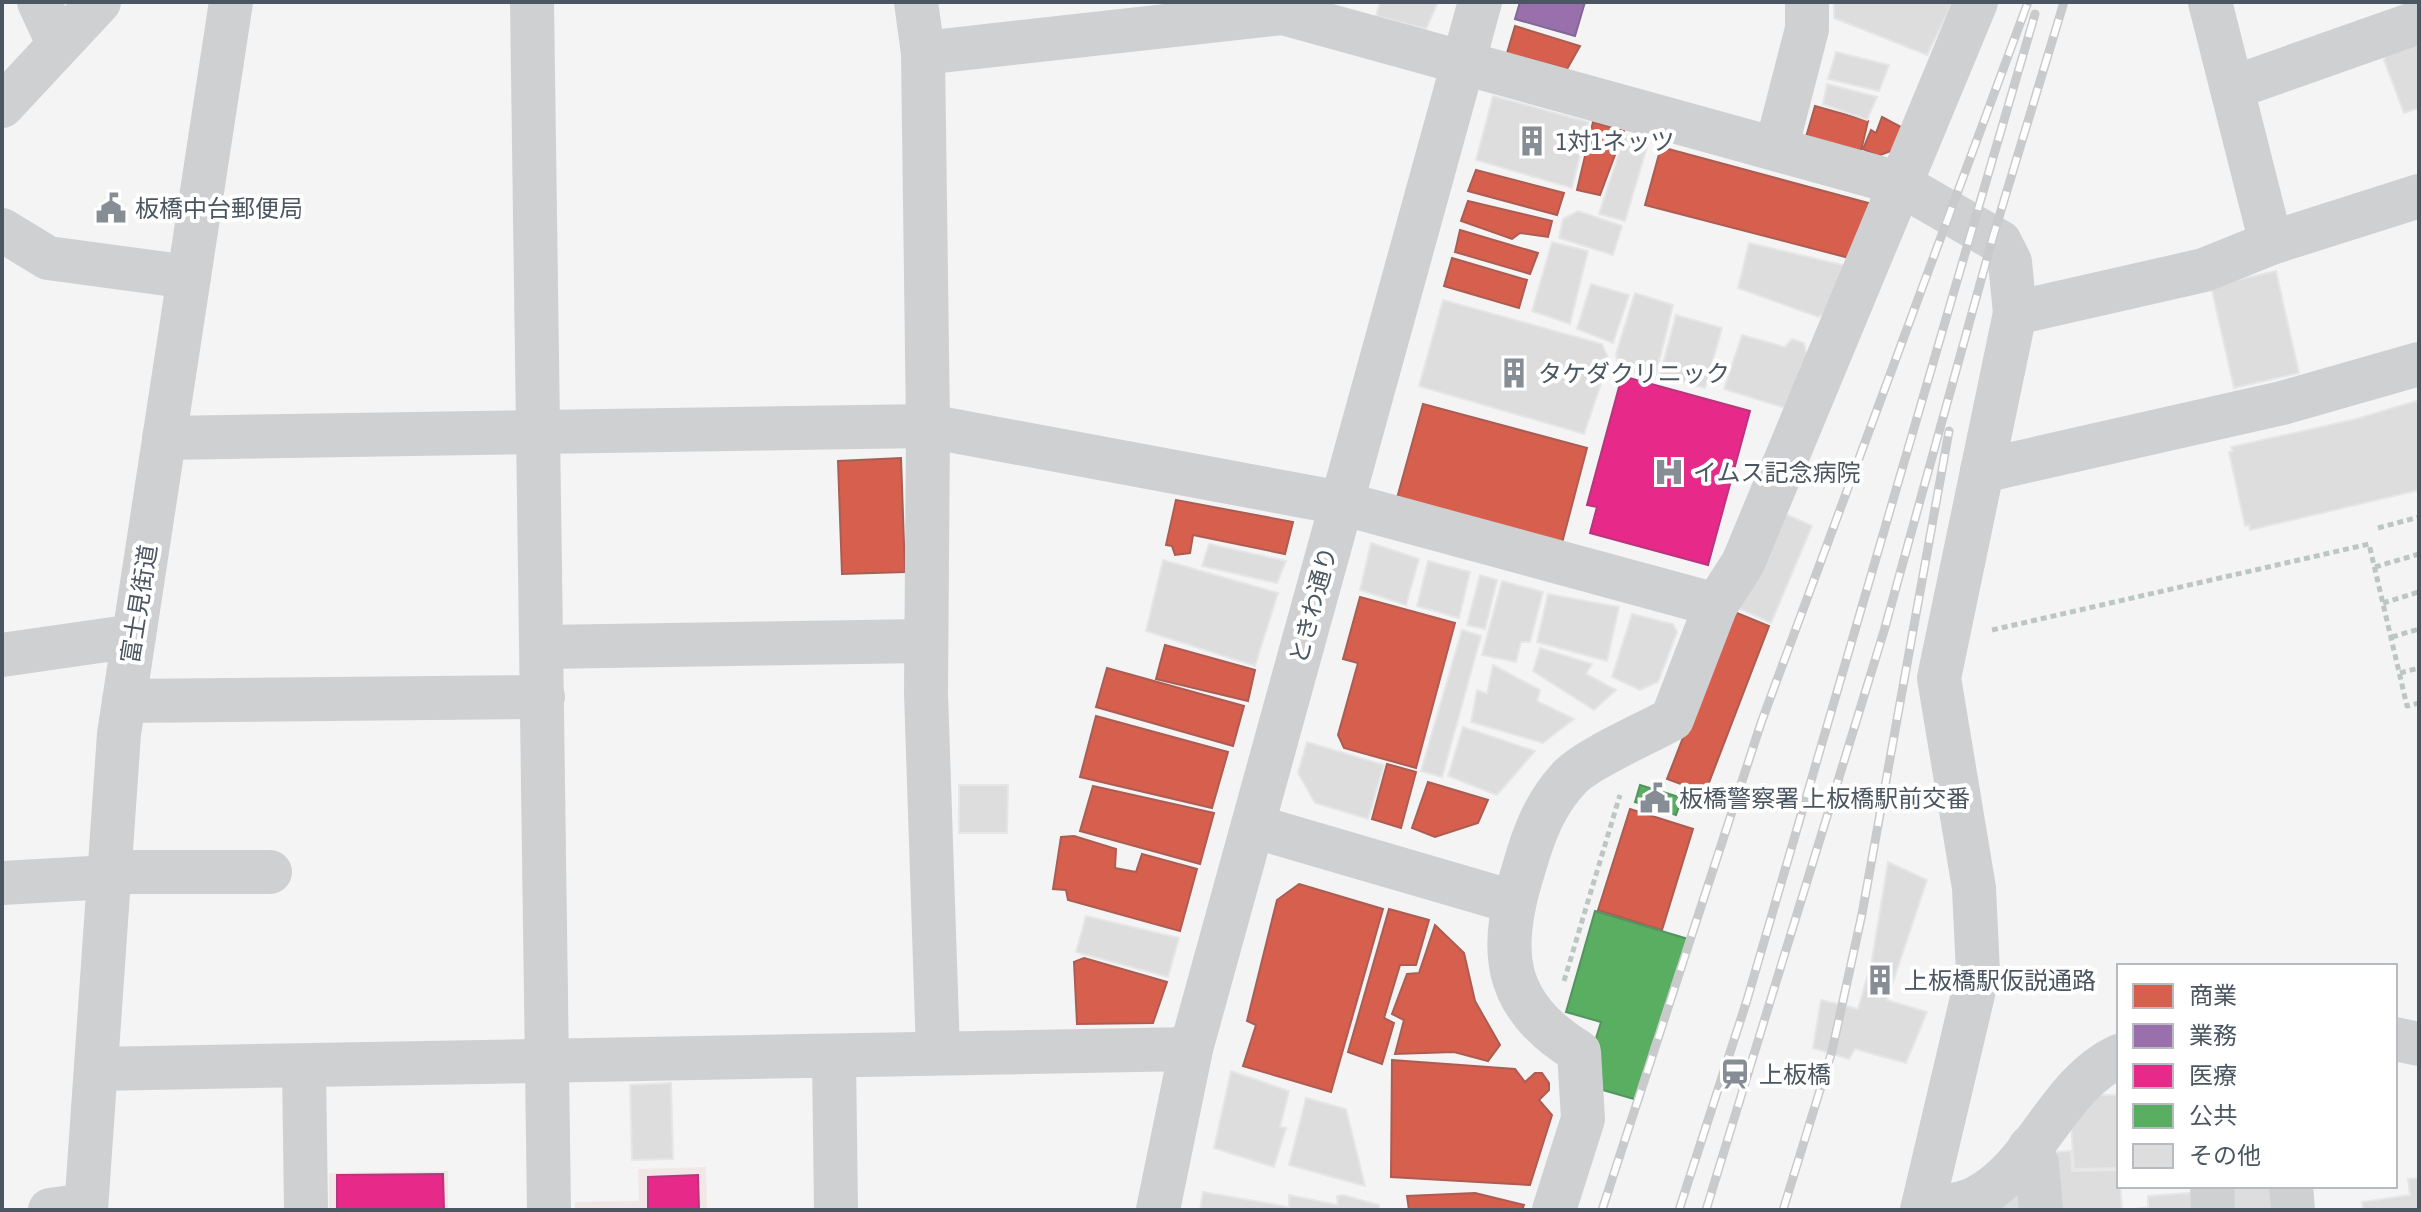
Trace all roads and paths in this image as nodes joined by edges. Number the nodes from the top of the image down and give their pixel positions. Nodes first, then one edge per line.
1 (39, 2) edge
2 (99, 2) edge
3 (231, 2) edge
4 (532, 2) edge
5 (916, 2) edge
6 (1480, 2) edge
7 (1807, 2) edge
8 (1976, 2) edge
9 (2210, 2) edge
10 (1282, 8) edge
11 (2419, 22) edge
12 (58, 43) junction
13 (923, 53) junction
14 (1463, 62) junction
15 (2232, 88) junction
16 (2, 106) edge
17 (1776, 149) junction
18 (1898, 183) junction
19 (2419, 196) edge
20 (2, 230) edge
21 (2271, 243) junction
22 (189, 277) junction
23 (2015, 313) junction
24 (2419, 364) edge
25 (928, 426) junction
26 (538, 434) junction
27 (164, 438) junction
28 (1982, 471) junction
29 (1341, 503) junction
30 (2419, 517) edge
31 (2378, 528) dead end
32 (2419, 554) edge
33 (2375, 567) junction
34 (2419, 592) edge
35 (2383, 603) junction
36 (1716, 605) junction
37 (2419, 629) edge
38 (134, 636) junction
39 (1948, 637) junction
40 (2392, 637) junction
41 (926, 641) junction
42 (542, 647) junction
43 (2, 655) edge
44 (2419, 668) edge
45 (2400, 673) junction
46 (543, 697) junction
47 (124, 701) junction
48 (2419, 703) edge
49 (1624, 784) dead end
50 (1253, 826) junction
51 (270, 872) dead end
52 (109, 874) junction
53 (2, 883) edge
54 (1513, 902) junction
55 (1571, 960) junction
56 (1581, 963) dead end
57 (1562, 988) dead end
58 (2397, 1039) edge
59 (2419, 1044) edge
60 (1191, 1049) junction
61 (938, 1052) junction
62 (834, 1057) junction
63 (2117, 1057) edge
64 (548, 1062) junction
65 (304, 1066) junction
66 (96, 1069) junction
67 (2030, 1147) junction
68 (2212, 1188) edge
69 (2291, 1188) edge
70 (74, 1208) edge
71 (306, 1210) edge
72 (549, 1210) edge
73 (836, 1210) edge
74 (1158, 1210) edge
75 (1554, 1210) edge
76 (1925, 1210) edge
77 (2041, 1210) edge
78 (2213, 1210) edge
79 (2293, 1210) edge

1 - 12 street
2 - 12 street
3 - 22 street, 富士見街道
4 - 26 street
5 - 13 street
6 - 14 street, ときわ通り
7 - 17 street
8 - 18 street
9 - 15 street
10 - 13 street
10 - 14 street
11 - 15 street
12 - 16 street
13 - 25 street
14 - 17 street
14 - 29 street, ときわ通り
15 - 21 street
17 - 18 street
18 - 23 street
18 - 36 street
19 - 21 street
20 - 22 street
21 - 23 street
22 - 27 street, 富士見街道
23 - 28 street
24 - 28 street
25 - 26 street
25 - 29 street
25 - 41 street
26 - 27 street
26 - 42 street
27 - 38 street, 富士見街道
28 - 39 street
29 - 36 street
29 - 50 street, ときわ通り
30 - 31 path
32 - 33 path
33 - 35 path
33 - 39 path
34 - 35 path
35 - 40 path
36 - 54 street
37 - 40 path
38 - 43 street
38 - 47 street, 富士見街道
39 - 76 street
40 - 45 path
41 - 42 street
41 - 61 street
42 - 46 street
44 - 45 path
45 - 48 path
46 - 47 street
46 - 64 street
47 - 52 street, 富士見街道
49 - 55 path
50 - 54 street
50 - 60 street, ときわ通り
51 - 52 street
52 - 53 street
52 - 66 street, 富士見街道
54 - 75 street
55 - 56 path
55 - 57 path
58 - 59 street
60 - 61 street
60 - 74 street, ときわ通り
61 - 62 street
62 - 64 street
62 - 73 street
63 - 67 street
64 - 65 street
64 - 72 street
65 - 66 street
65 - 71 street
66 - 70 street, 富士見街道
67 - 76 street
67 - 77 street
68 - 78 street
69 - 79 street

